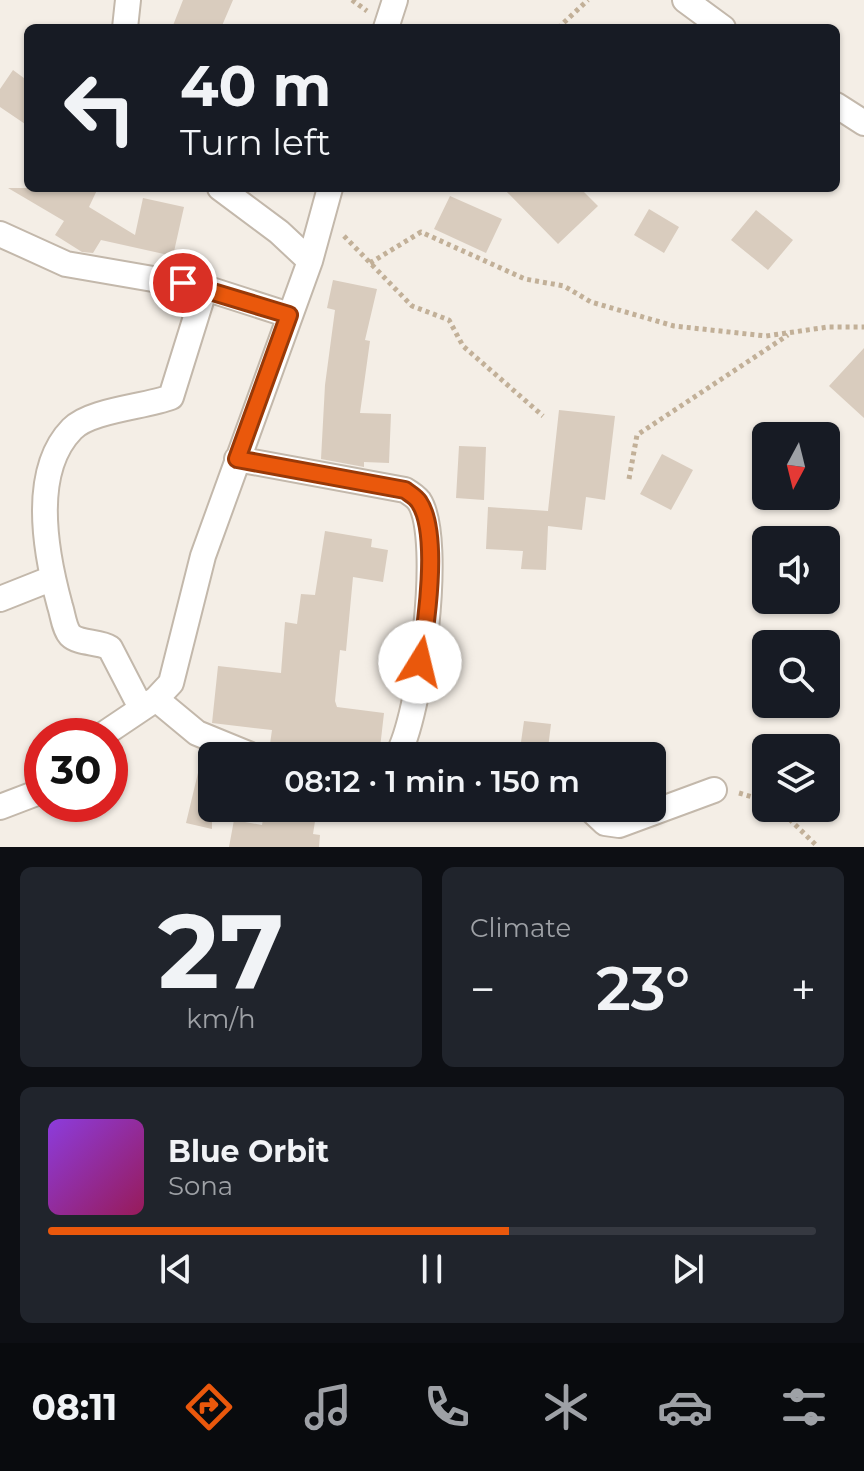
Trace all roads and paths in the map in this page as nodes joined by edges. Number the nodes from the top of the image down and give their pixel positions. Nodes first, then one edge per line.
1 (128, 0) edge
2 (395, 0) edge
3 (588, 0) edge
4 (687, 0) edge
5 (125, 24) edge
6 (387, 24) edge
7 (562, 24) edge
8 (718, 24) edge
9 (840, 108) edge
10 (864, 123) edge
11 (225, 192) edge
12 (329, 192) edge
13 (324, 216) junction
14 (0, 234) edge
15 (310, 261) junction
16 (370, 263) junction
17 (205, 288) junction
18 (289, 315) junction
19 (864, 327) edge
20 (792, 332) junction
21 (543, 416) dead end
22 (237, 459) junction
23 (629, 479) dead end
24 (53, 578) junction
25 (0, 599) edge
26 (148, 703) junction
27 (127, 718) edge
28 (219, 742) edge
29 (402, 742) edge
30 (714, 790) dead end
31 (24, 798) edge
32 (0, 807) edge
33 (666, 808) edge
34 (604, 822) edge
35 (627, 822) edge
36 (792, 822) edge
37 (818, 847) edge

1 - 5 street
2 - 6 street
3 - 7 path
4 - 8 street
9 - 10 street
11 - 15 street
12 - 13 street
13 - 15 street
13 - 16 path
14 - 17 street
15 - 18 street
16 - 20 path
16 - 21 path
17 - 18 street
17 - 24 street
18 - 22 street
19 - 20 path
20 - 23 path
22 - 26 street
22 - 29 street
24 - 25 street
24 - 26 street
26 - 27 street
26 - 28 street
30 - 33 street
31 - 32 street
34 - 35 street
36 - 37 path

